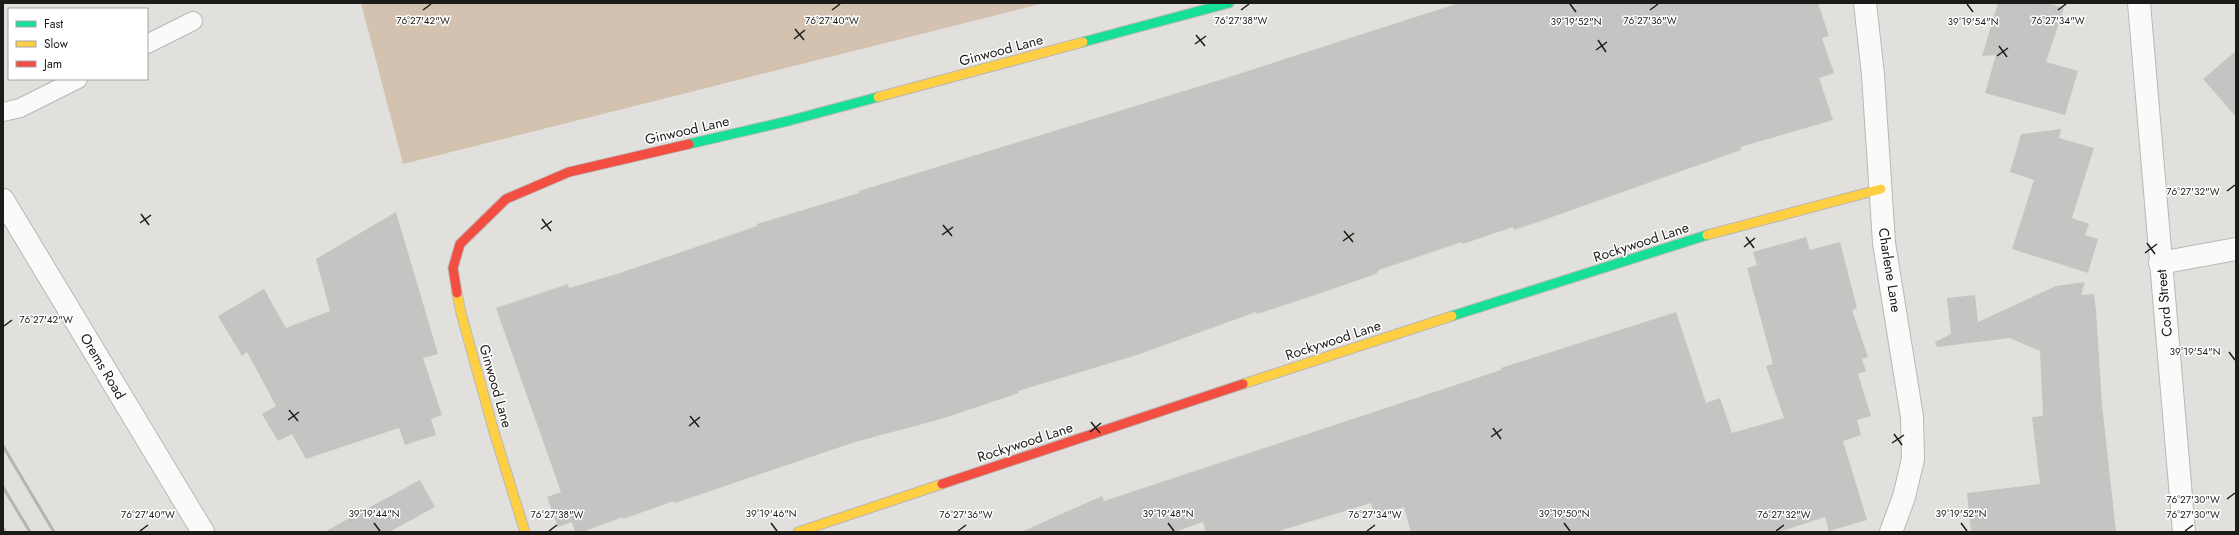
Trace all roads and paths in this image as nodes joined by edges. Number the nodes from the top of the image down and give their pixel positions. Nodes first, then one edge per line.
1 (1229, 3) edge
2 (1865, 3) edge
3 (2139, 3) edge
4 (193, 21) dead end
5 (148, 44) edge
6 (76, 80) edge
7 (3, 112) edge
8 (1880, 189) junction
9 (3, 200) edge
10 (2236, 249) edge
11 (2160, 263) junction
12 (203, 532) edge
13 (525, 532) edge
14 (798, 532) edge
15 (1891, 532) edge
16 (2184, 532) edge

1 - 13 street, Ginwood Lane
2 - 8 street, Charlene Lane
3 - 11 street, Cord Street
4 - 5 lane
6 - 7 lane
8 - 14 street, Rockywood Lane
8 - 15 street, Charlene Lane
9 - 12 street, Orems Road
10 - 11 street
11 - 16 street, Cord Street

